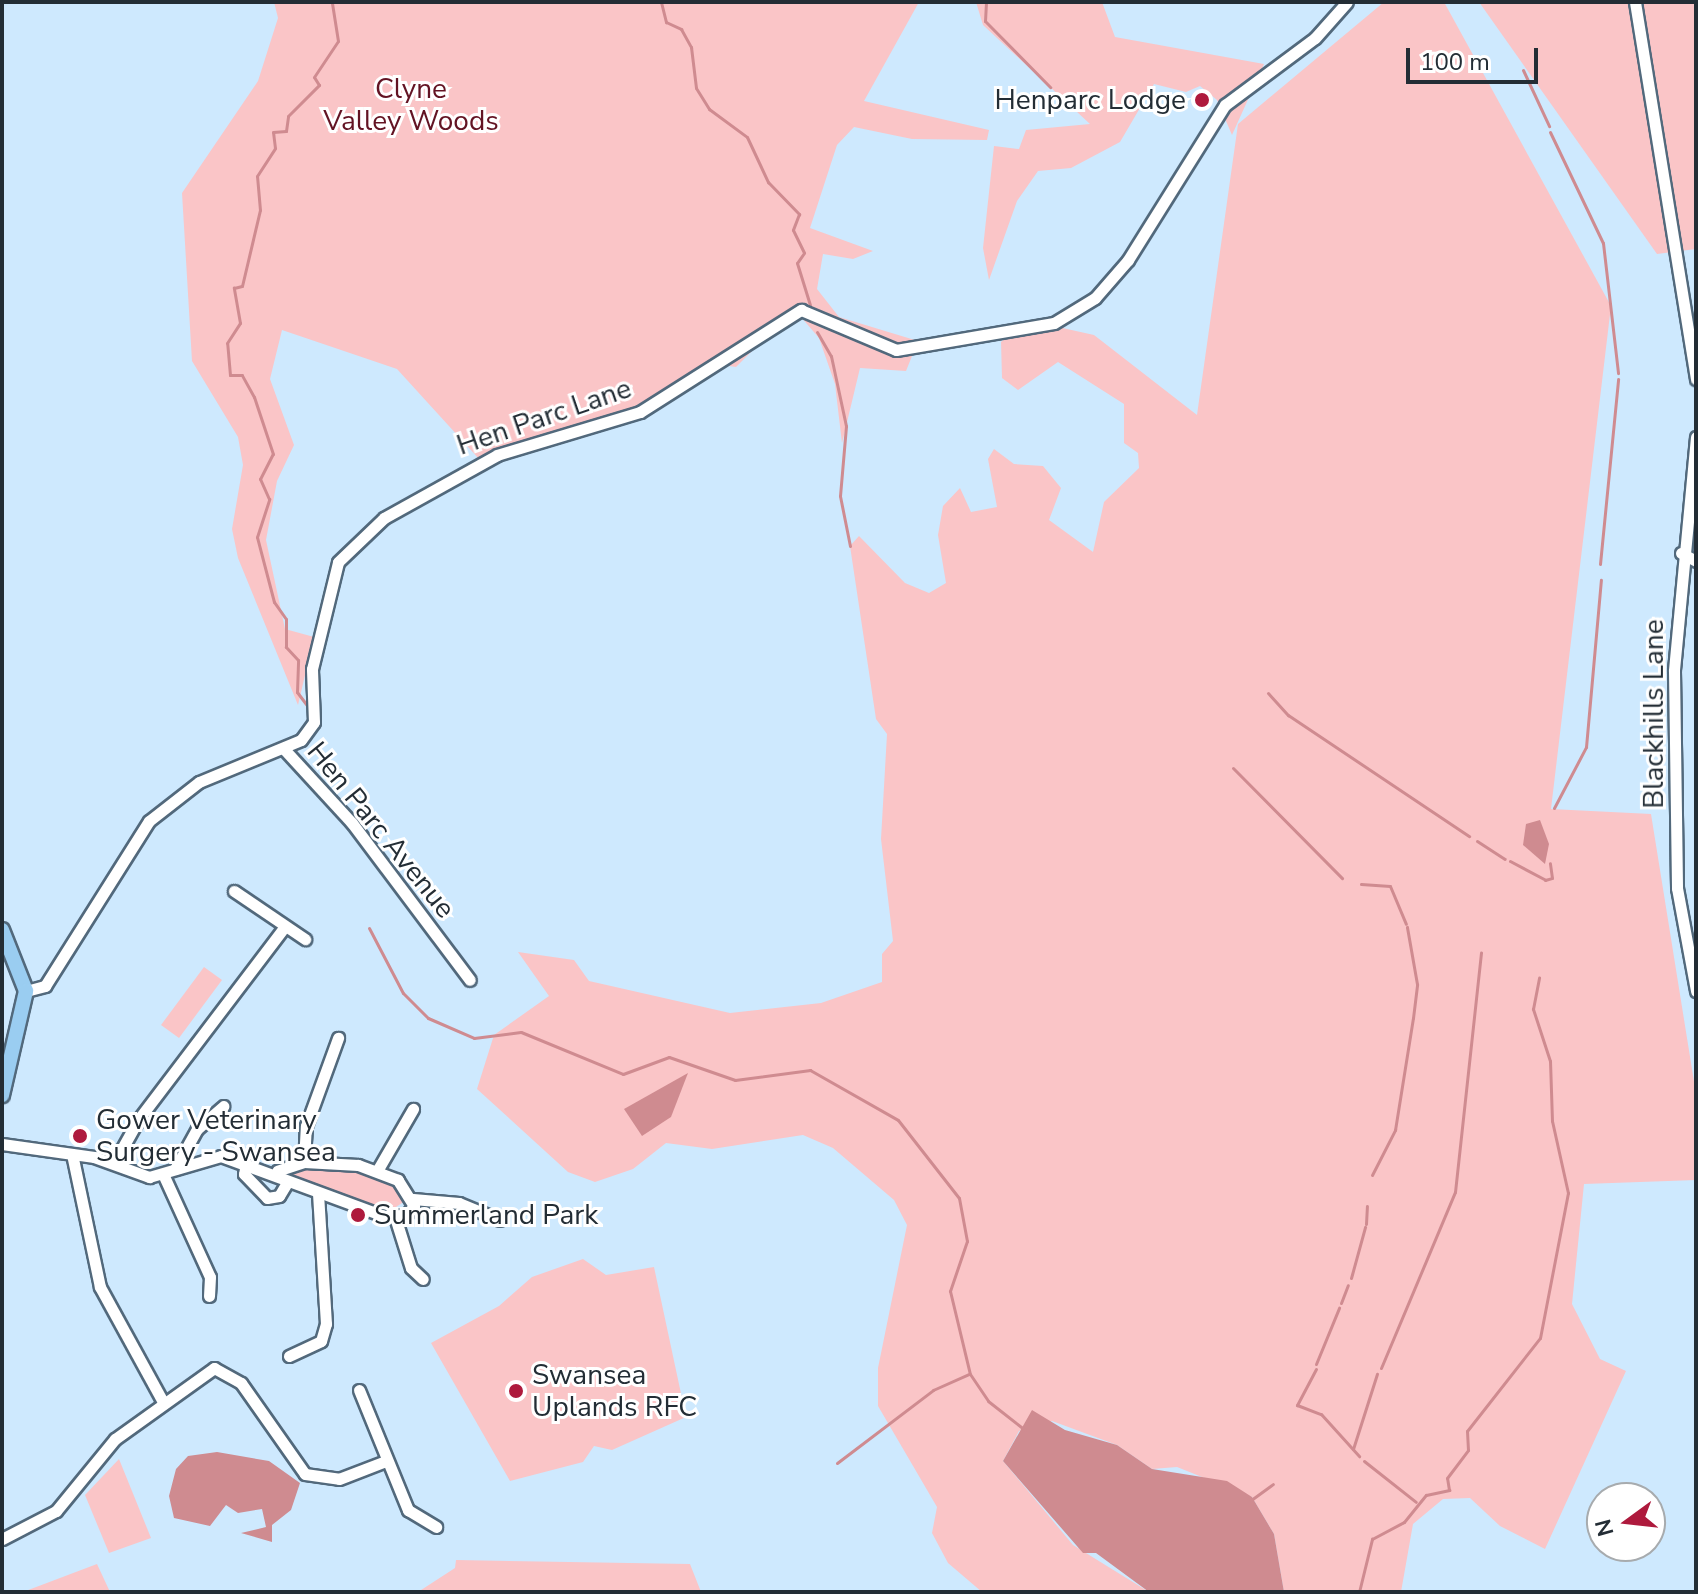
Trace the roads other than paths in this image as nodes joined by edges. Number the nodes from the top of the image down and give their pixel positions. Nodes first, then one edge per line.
1 (1347, 2) edge
2 (1635, 2) edge
3 (1696, 379) edge
4 (1696, 437) edge
5 (1681, 553) junction
6 (1696, 561) edge
7 (284, 749) junction
8 (234, 891) dead end
9 (284, 928) junction
10 (2, 930) edge
11 (305, 939) dead end
12 (470, 980) dead end
13 (26, 991) junction
14 (1696, 991) edge
15 (338, 1038) dead end
16 (8, 1047) edge
17 (2, 1095) edge
18 (223, 1106) dead end
19 (413, 1109) dead end
20 (2, 1144) edge
21 (72, 1154) junction
22 (304, 1162) junction
23 (114, 1163) junction
24 (246, 1163) junction
25 (175, 1169) junction
26 (277, 1171) junction
27 (377, 1171) junction
28 (163, 1174) junction
29 (288, 1181) junction
30 (318, 1194) junction
31 (413, 1199) junction
32 (395, 1217) junction
33 (500, 1220) dead end
34 (423, 1279) dead end
35 (209, 1296) dead end
36 (289, 1356) dead end
37 (359, 1390) dead end
38 (163, 1402) junction
39 (383, 1462) junction
40 (436, 1527) dead end
41 (2, 1539) edge

1 - 7 street, Hen Parc Lane
2 - 3 street
4 - 5 street, Blackhills Lane
5 - 6 street
5 - 14 street, Blackhills Lane
7 - 12 street, Hen Parc Avenue
7 - 13 street
8 - 9 street
9 - 11 street
9 - 23 street
10 - 13 main road
13 - 16 main road
15 - 22 street
16 - 17 main road
18 - 25 street
19 - 27 street
20 - 21 street
21 - 23 street
21 - 38 street
22 - 26 street
22 - 27 street
23 - 28 street
24 - 25 street
24 - 26 street
24 - 29 street
25 - 28 street
26 - 29 street
27 - 31 street
28 - 35 street
29 - 30 street
30 - 32 street
30 - 36 street
31 - 32 street
31 - 33 street
32 - 34 street
37 - 39 street
38 - 39 street
38 - 41 street
39 - 40 street

